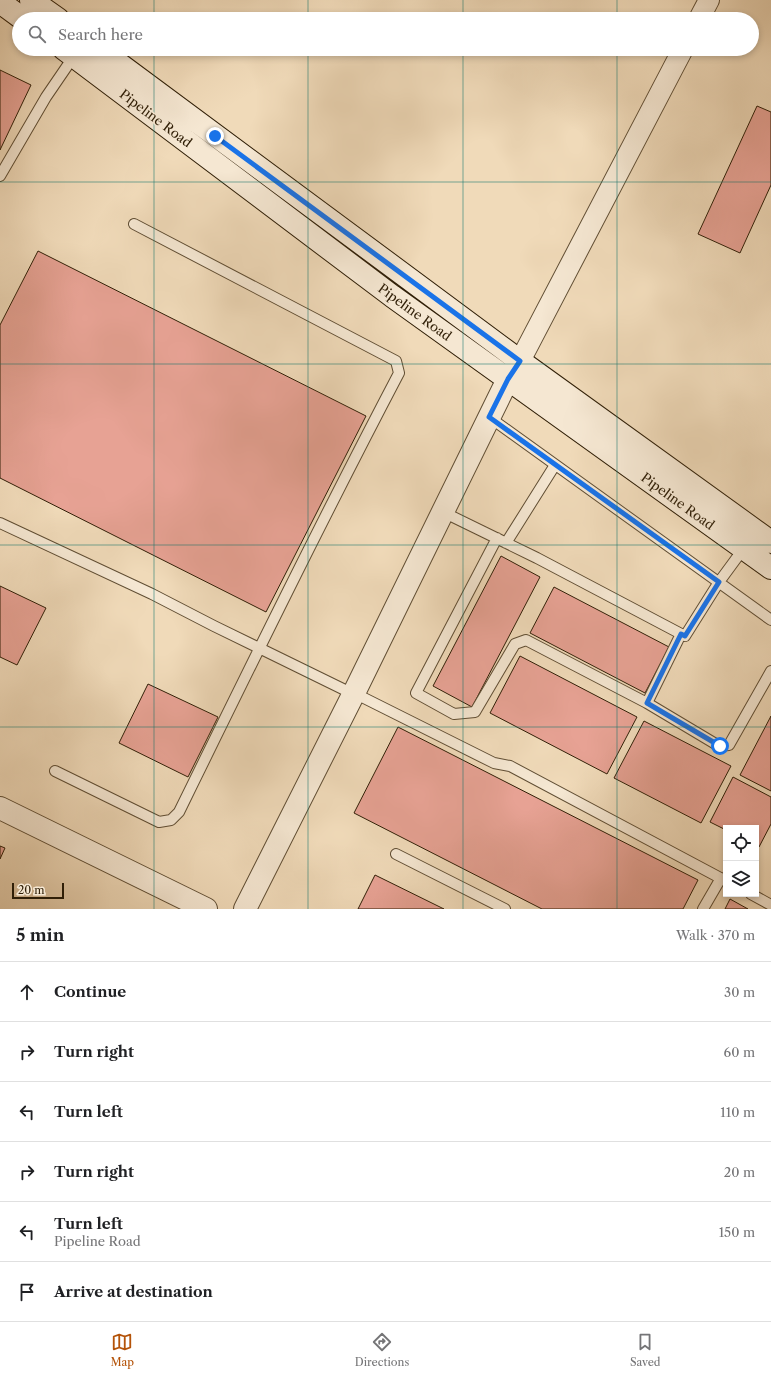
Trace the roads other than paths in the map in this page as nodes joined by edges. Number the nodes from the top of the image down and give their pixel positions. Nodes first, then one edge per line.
1 (31, 0) edge
2 (709, 0) edge
3 (0, 2) edge
4 (14, 12) edge
5 (48, 12) edge
6 (703, 12) edge
7 (67, 56) edge
8 (74, 56) edge
9 (107, 56) edge
10 (679, 56) edge
11 (215, 136) junction
12 (202, 152) junction
13 (0, 176) edge
14 (134, 224) dead end
15 (520, 361) junction
16 (508, 379) junction
17 (489, 417) junction
18 (555, 465) junction
19 (443, 512) junction
20 (0, 523) edge
21 (501, 540) junction
22 (771, 542) edge
23 (744, 548) junction
24 (771, 568) edge
25 (719, 582) junction
26 (771, 620) edge
27 (681, 634) junction
28 (258, 648) junction
29 (771, 670) edge
30 (354, 693) junction
31 (647, 703) junction
32 (55, 771) dead end
33 (0, 808) edge
34 (396, 854) dead end
35 (723, 880) edge
36 (756, 897) edge
37 (771, 905) edge
38 (206, 909) edge
39 (245, 909) edge
40 (505, 909) edge
41 (703, 909) edge

1 - 5 main road
2 - 6 street
3 - 4 main road
7 - 13 lane
8 - 12 main road, Pipeline Road
9 - 11 main road, Pipeline Road
10 - 15 street
11 - 12 main road
11 - 15 main road, Pipeline Road
12 - 16 main road, Pipeline Road
14 - 28 lane
15 - 16 main road
15 - 22 main road, Pipeline Road
16 - 17 main road
16 - 23 main road, Pipeline Road
17 - 18 lane
17 - 19 main road
18 - 21 lane
18 - 25 lane
19 - 21 lane
19 - 30 main road
20 - 28 lane
21 - 27 lane
21 - 31 lane
23 - 24 main road, Pipeline Road
23 - 25 lane
25 - 26 lane
25 - 27 lane
27 - 31 lane
28 - 30 lane
28 - 32 lane
29 - 31 lane
30 - 35 lane
30 - 39 main road
33 - 38 main road
34 - 40 lane
35 - 41 lane
36 - 37 lane

